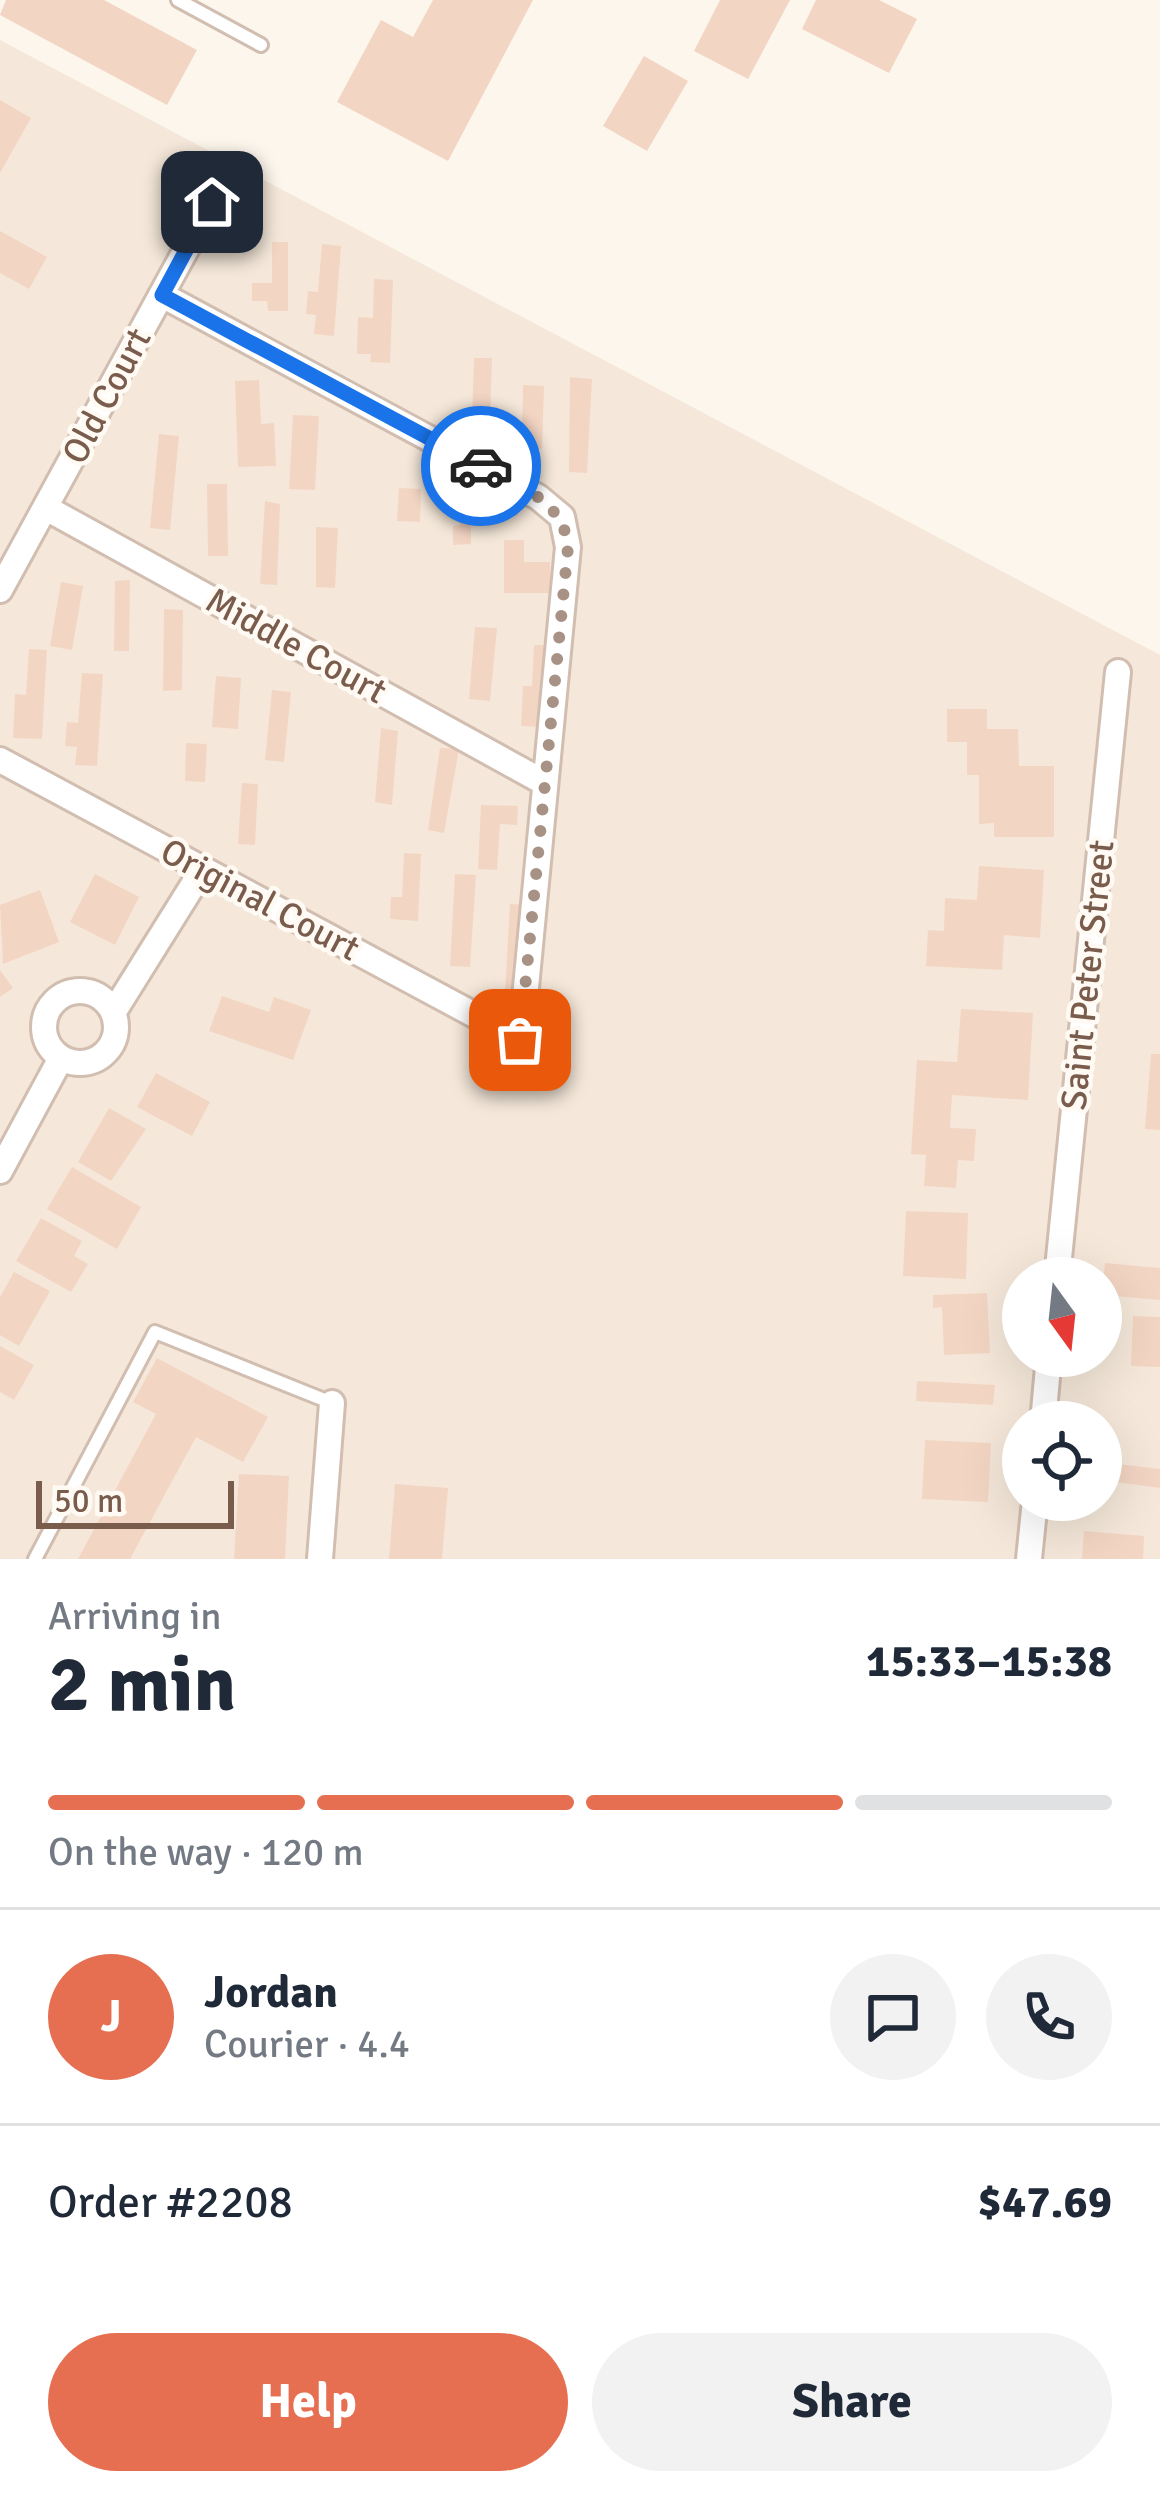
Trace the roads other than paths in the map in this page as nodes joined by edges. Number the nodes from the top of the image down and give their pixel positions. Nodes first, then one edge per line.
1 (178, 0) edge
2 (261, 45) dead end
3 (212, 202) dead end
4 (162, 295) junction
5 (46, 508) junction
6 (0, 590) edge
7 (1118, 672) dead end
8 (0, 760) edge
9 (545, 783) junction
10 (203, 869) junction
11 (113, 1013) junction
12 (61, 1058) junction
13 (0, 1171) edge
14 (1059, 1257) edge
15 (332, 1403) joint
16 (1033, 1521) edge
17 (35, 1559) edge
18 (320, 1559) edge
19 (1029, 1559) edge

1 - 2 lane
3 - 4 street, Old Court
4 - 5 street, Old Court
4 - 9 street
5 - 6 street, Old Court
5 - 9 street, Middle Court
7 - 14 street, Saint Peter Street
8 - 10 street, Original Court
9 - 10 street, Original Court
10 - 11 street
11 - 12 street
11 - 12 street
12 - 13 street
15 - 17 lane
15 - 18 street
16 - 19 street

